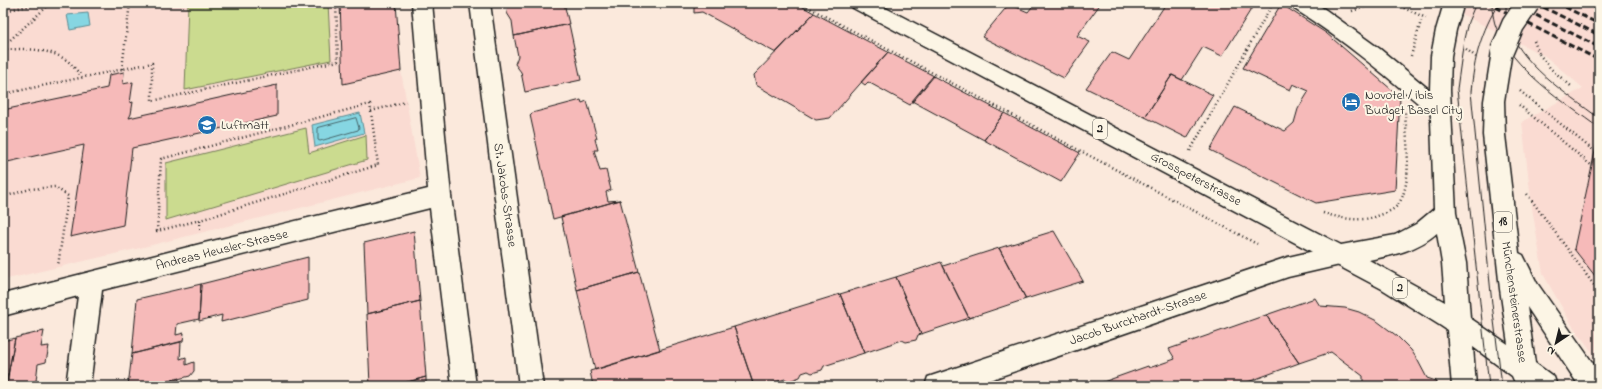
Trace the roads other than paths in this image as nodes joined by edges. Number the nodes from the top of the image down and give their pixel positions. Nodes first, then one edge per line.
1 (422, 3) edge
2 (480, 3) edge
3 (860, 3) edge
4 (1300, 3) edge
5 (1528, 3) edge
6 (1453, 7) edge
7 (1441, 111) junction
8 (440, 196) junction
9 (1445, 213) junction
10 (1504, 225) junction
11 (1340, 255) junction
12 (91, 284) junction
13 (3, 305) edge
14 (1458, 323) junction
15 (1525, 377) edge
16 (78, 386) edge
17 (464, 386) edge
18 (532, 386) edge
19 (937, 386) edge
20 (1464, 386) edge
21 (1545, 386) edge
22 (1594, 386) edge

1 - 8 main road
2 - 18 main road, St. Jakobs-Strasse
3 - 11 main road, Grosspeterstrasse / 2
4 - 7 main road
5 - 10 main road, Münchensteinerstrasse / 18, bridge
6 - 7 main road
7 - 9 main road
8 - 12 main road, Andreas Heusler-Strasse
8 - 17 main road
9 - 11 main road
9 - 14 main road
10 - 15 main road, Münchensteinerstrasse / 18
10 - 22 main road
11 - 14 main road, Grosspeterstrasse / 2
11 - 19 main road, Jacob Burckhardt-Strasse
12 - 13 main road, Andreas Heusler-Strasse
12 - 16 main road
14 - 15 main road, Grosspeterstrasse / 2
14 - 20 main road
15 - 21 main road, 2

